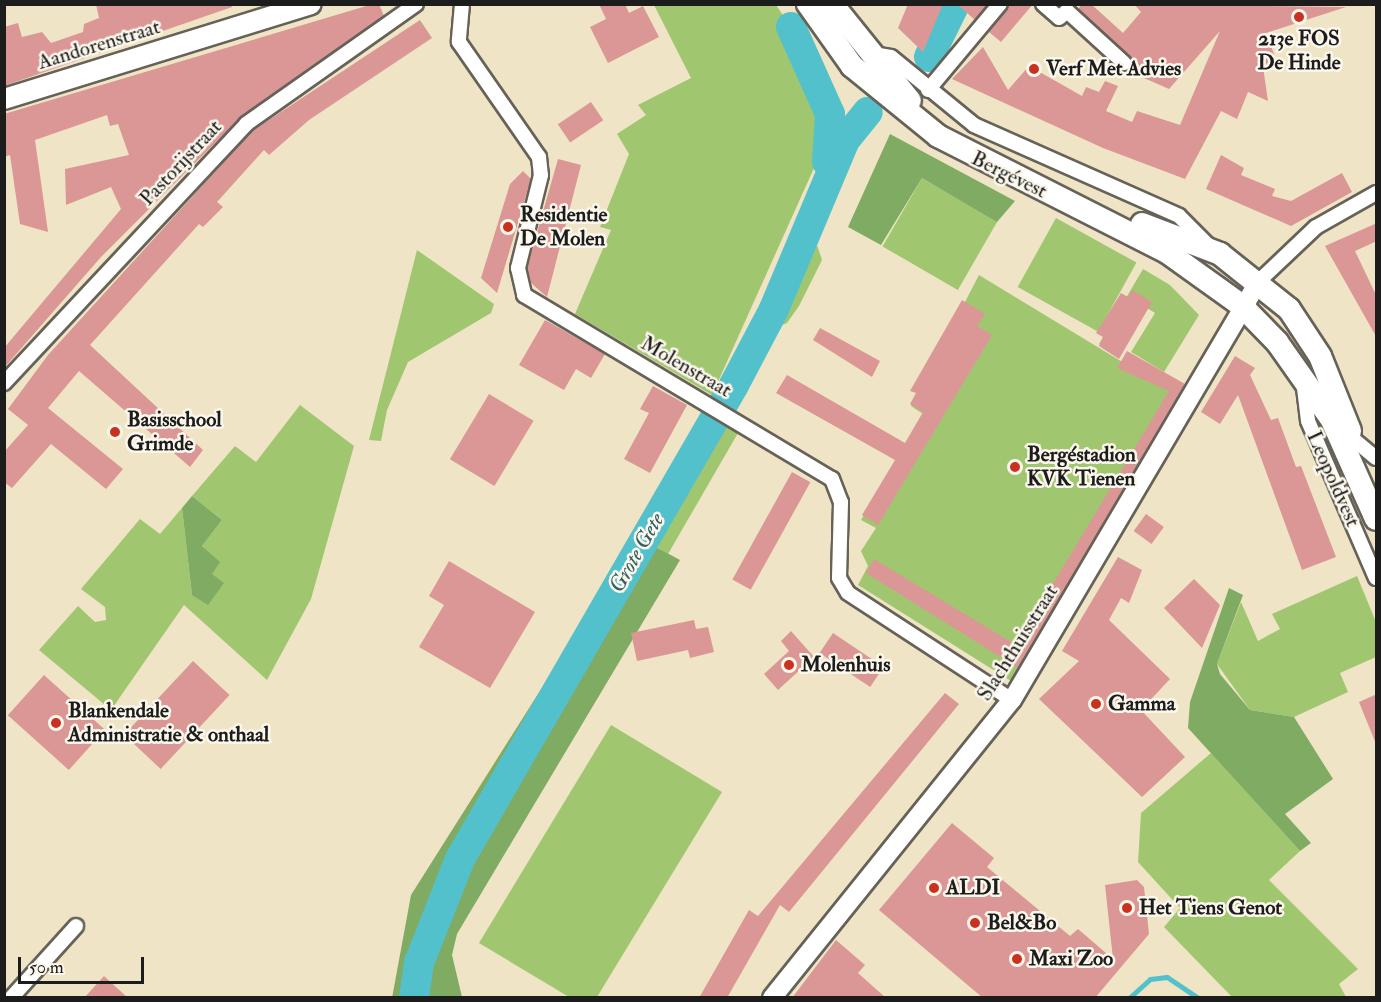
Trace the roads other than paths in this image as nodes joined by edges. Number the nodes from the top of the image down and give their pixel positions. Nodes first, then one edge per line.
1 (311, 4) edge
2 (416, 4) edge
3 (462, 4) edge
4 (808, 4) edge
5 (832, 4) edge
6 (999, 4) edge
7 (1043, 4) edge
8 (867, 53) junction
9 (1124, 63) dead end
10 (928, 90) junction
11 (4, 99) edge
12 (1377, 193) edge
13 (1215, 253) junction
14 (1258, 282) junction
15 (1241, 305) junction
16 (1303, 378) junction
17 (4, 383) edge
18 (1352, 438) junction
19 (1377, 458) edge
20 (1377, 494) edge
21 (1377, 519) edge
22 (1377, 578) edge
23 (1012, 700) junction
24 (76, 926) dead end
25 (11, 998) edge
26 (772, 998) edge

1 - 11 main road, Aandorenstraat
2 - 17 street, Pastorijstraat
3 - 23 street, Molenstraat
4 - 15 main road, Bergévest
5 - 8 main road, Bergévest
6 - 10 street
7 - 9 street
8 - 10 street, Bergévest
8 - 13 main road, Bergévest
10 - 13 street, Bergévest
12 - 14 street
13 - 14 main road, Bergévest
14 - 15 street, Slachthuisstraat
14 - 18 main road, Leopoldvest
15 - 16 main road, Leopoldvest
15 - 23 street, Slachthuisstraat
16 - 21 main road, Leopoldvest
16 - 22 street, Leopoldvest
18 - 19 street, Leopoldvest
18 - 20 main road, Leopoldvest
23 - 26 street, Slachthuisstraat
24 - 25 street

